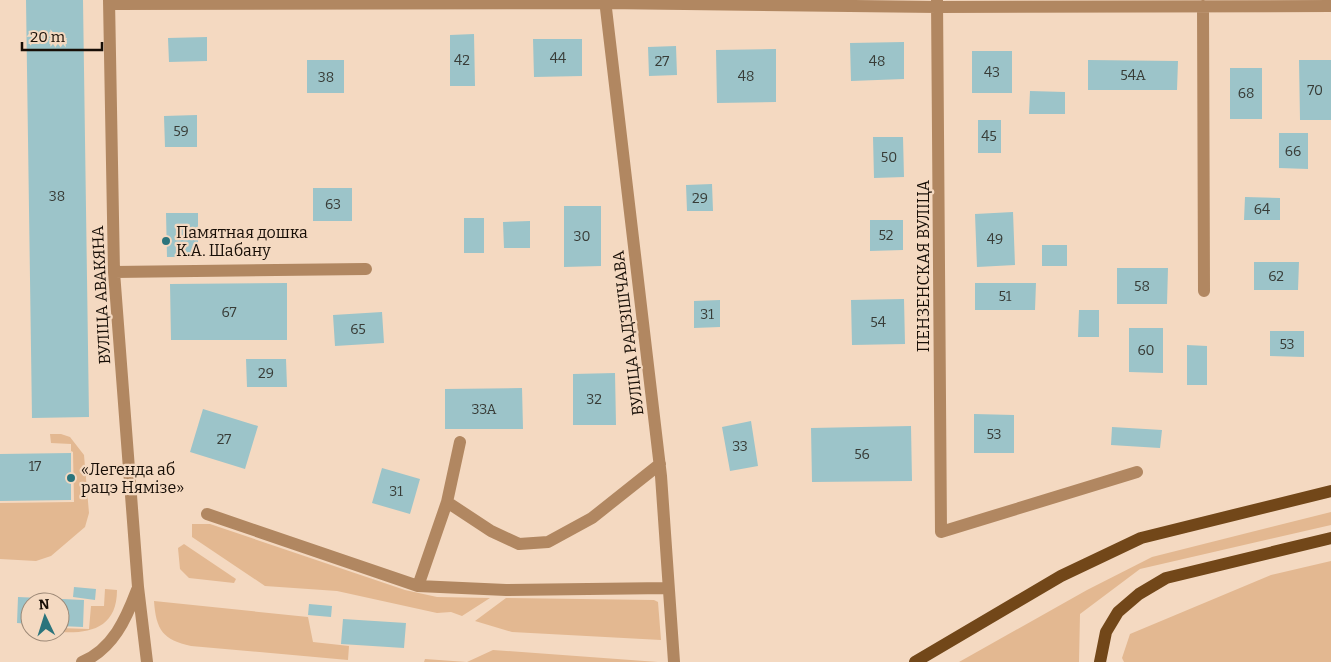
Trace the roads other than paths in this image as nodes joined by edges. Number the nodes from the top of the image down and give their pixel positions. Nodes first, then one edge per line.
1 (109, 2) edge
2 (605, 2) edge
3 (937, 4) edge
4 (1203, 6) junction
5 (1331, 6) edge
6 (366, 268) dead end
7 (114, 272) junction
8 (1204, 291) dead end
9 (460, 442) dead end
10 (660, 464) junction
11 (1137, 472) dead end
12 (1331, 491) edge
13 (447, 502) junction
14 (207, 514) dead end
15 (1331, 538) edge
16 (418, 586) junction
17 (138, 587) junction
18 (668, 588) junction
19 (82, 662) edge
20 (147, 662) edge
21 (674, 662) edge
22 (915, 662) edge
23 (1100, 662) edge

1 - 2 street
1 - 7 street, ВУЛІЦА АВАКЯНА
2 - 3 street
2 - 10 street, ВУЛІЦА РАДЗІШЧАВА
3 - 4 street
3 - 11 street, ПЕНЗЕНСКАЯ ВУЛІЦА
4 - 5 street
4 - 8 street
6 - 7 street
7 - 17 street, ВУЛІЦА АВАКЯНА
9 - 13 street
10 - 13 street
10 - 18 street, ВУЛІЦА РАДЗІШЧАВА
12 - 22 main road
13 - 16 street
14 - 16 street
15 - 23 main road
16 - 18 street
17 - 19 street, ВУЛІЦА АВАКЯНА
17 - 20 street, ВУЛІЦА АВАКЯНА
18 - 21 street, ВУЛІЦА РАДЗІШЧАВА

